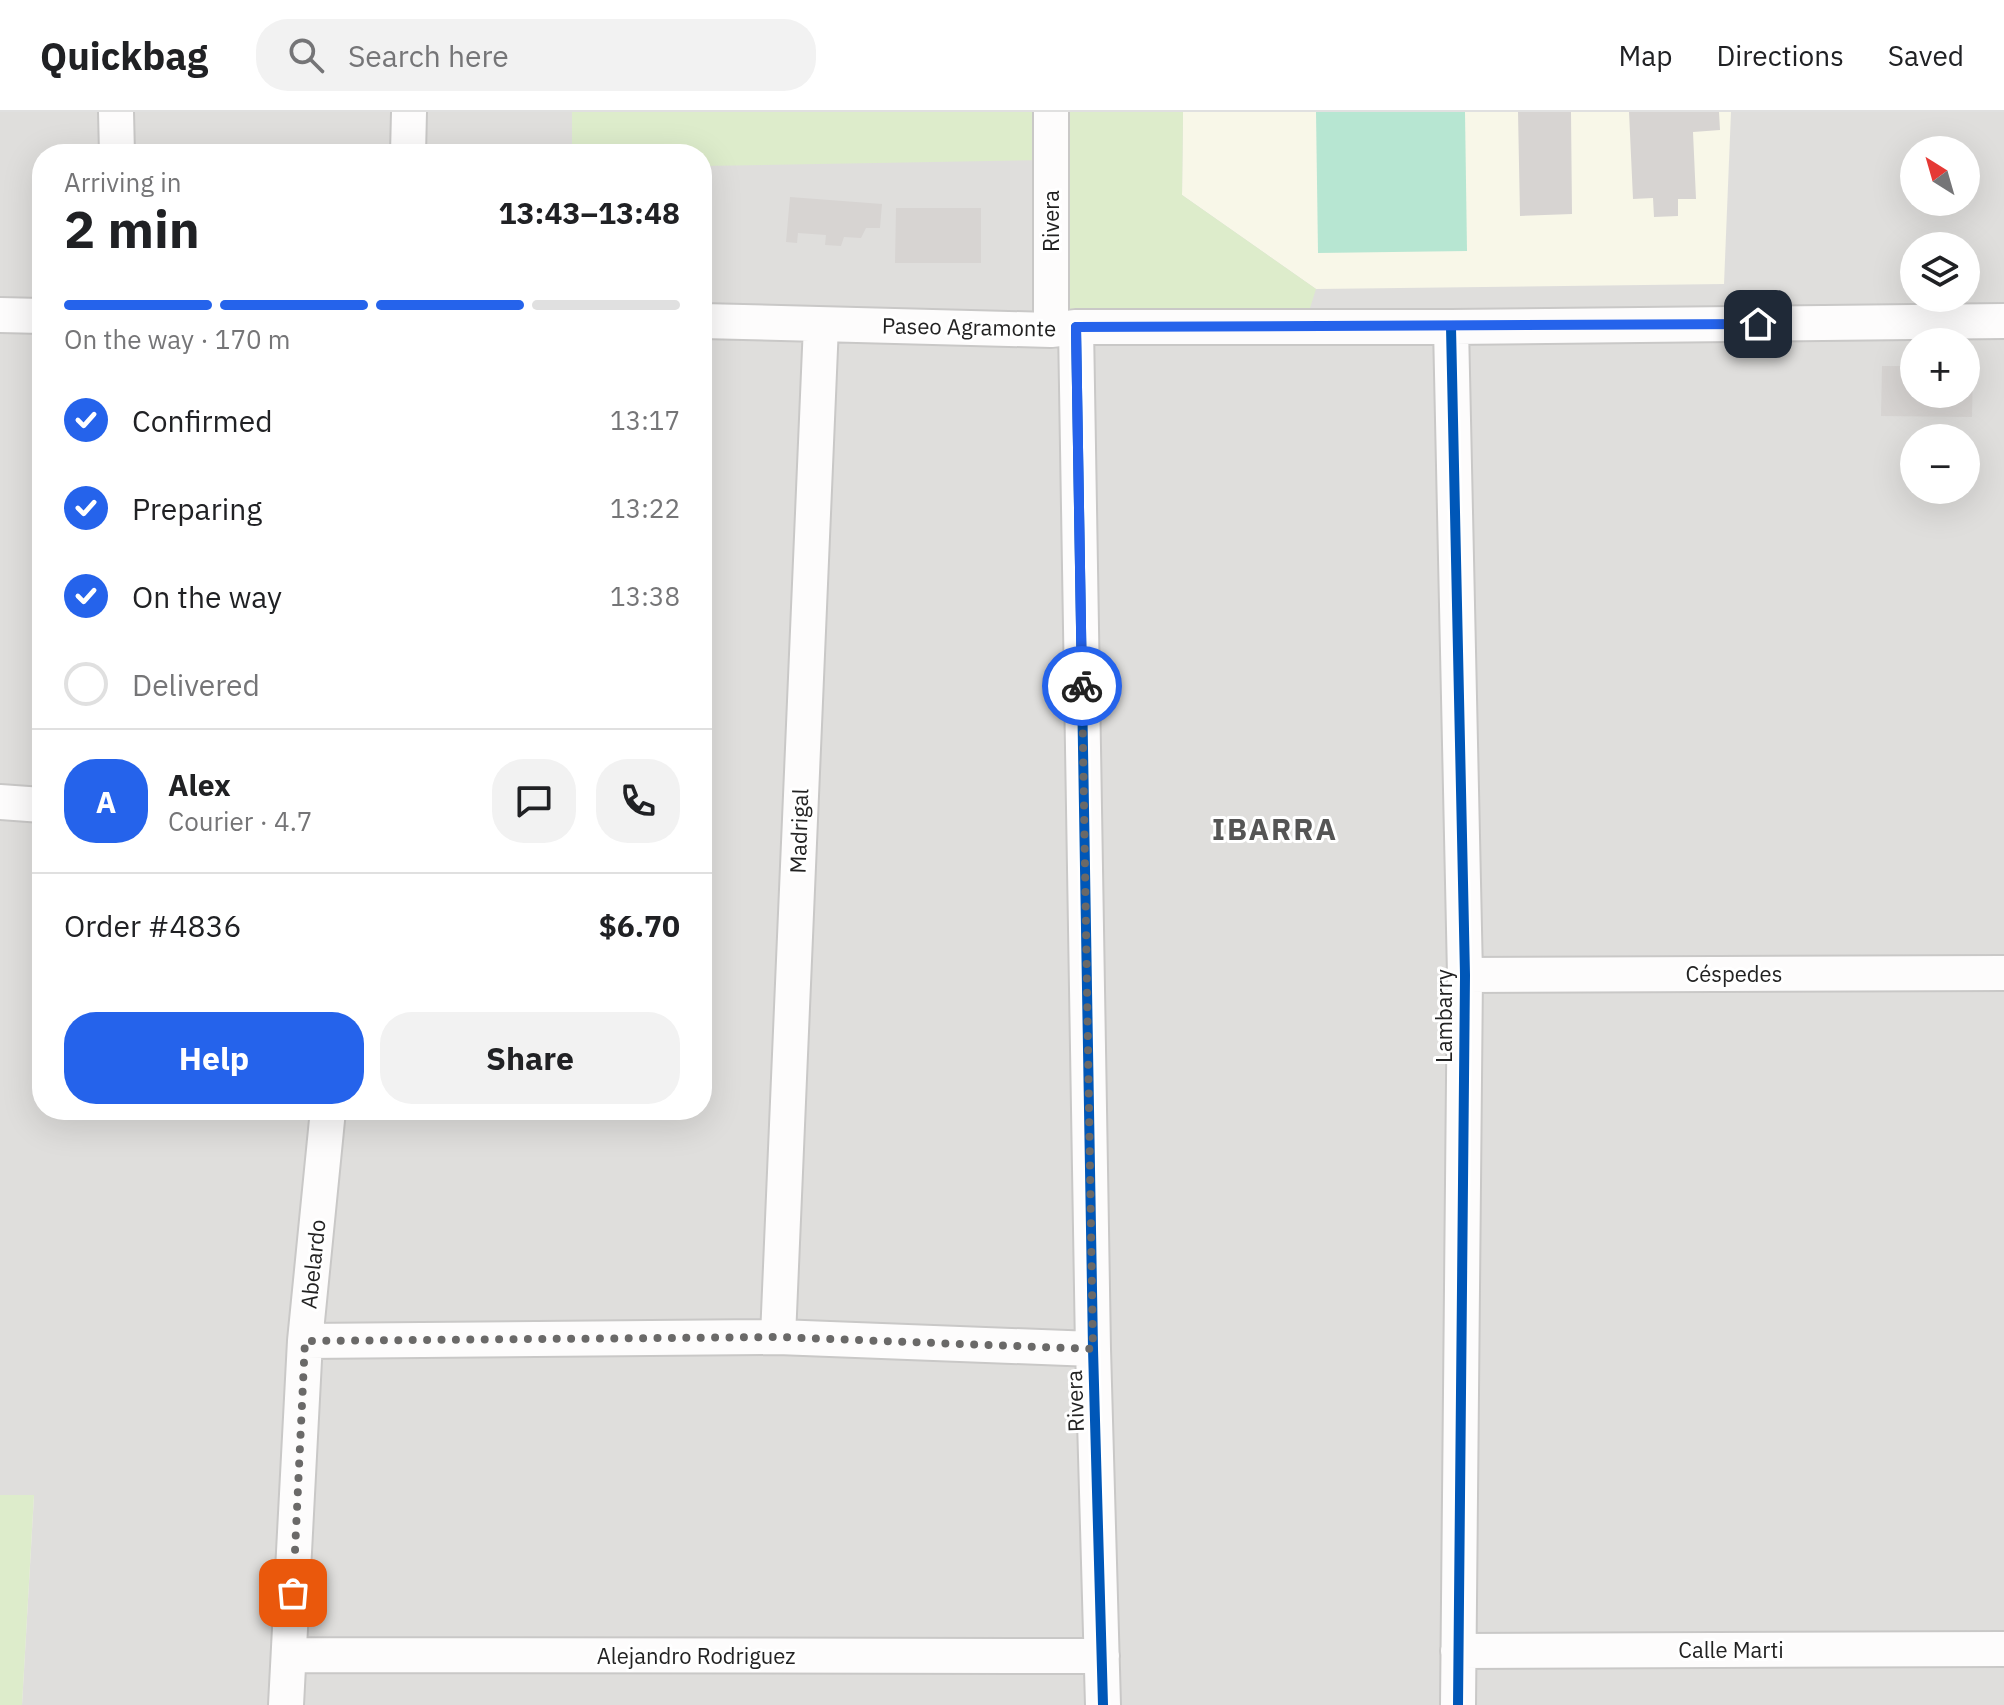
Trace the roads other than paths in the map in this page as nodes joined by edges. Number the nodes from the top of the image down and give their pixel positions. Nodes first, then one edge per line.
1 (116, 112) edge
2 (409, 112) edge
3 (1051, 112) edge
4 (117, 144) edge
5 (408, 144) edge
6 (0, 315) edge
7 (32, 316) edge
8 (712, 321) edge
9 (2004, 321) edge
10 (821, 325) junction
11 (1451, 327) junction
12 (1063, 328) junction
13 (0, 802) edge
14 (32, 804) edge
15 (2004, 973) edge
16 (1465, 975) junction
17 (327, 1120) edge
18 (778, 1337) junction
19 (305, 1341) junction
20 (1093, 1349) junction
21 (2004, 1649) edge
22 (1458, 1651) junction
23 (290, 1655) junction
24 (1102, 1656) junction
25 (286, 1705) edge
26 (1103, 1705) edge
27 (1458, 1705) edge

1 - 4 street
2 - 5 street
3 - 12 street, Rivera
6 - 7 street
8 - 10 street, Paseo Agramonte
9 - 11 street, Paseo Agramonte
10 - 12 street, Paseo Agramonte
10 - 18 street, Madrigal
11 - 12 street, Paseo Agramonte
11 - 16 street, Lambarry
12 - 20 street, Rivera
13 - 14 street
15 - 16 street, Céspedes
16 - 22 street, Lambarry
17 - 19 street, Abelardo
18 - 19 street
18 - 20 street
19 - 23 street, Abelardo
20 - 24 street, Rivera
21 - 22 street, Calle Marti
22 - 27 street, Lambarry
23 - 24 street, Alejandro Rodriguez
23 - 25 street, Abelardo
24 - 26 street, Rivera

